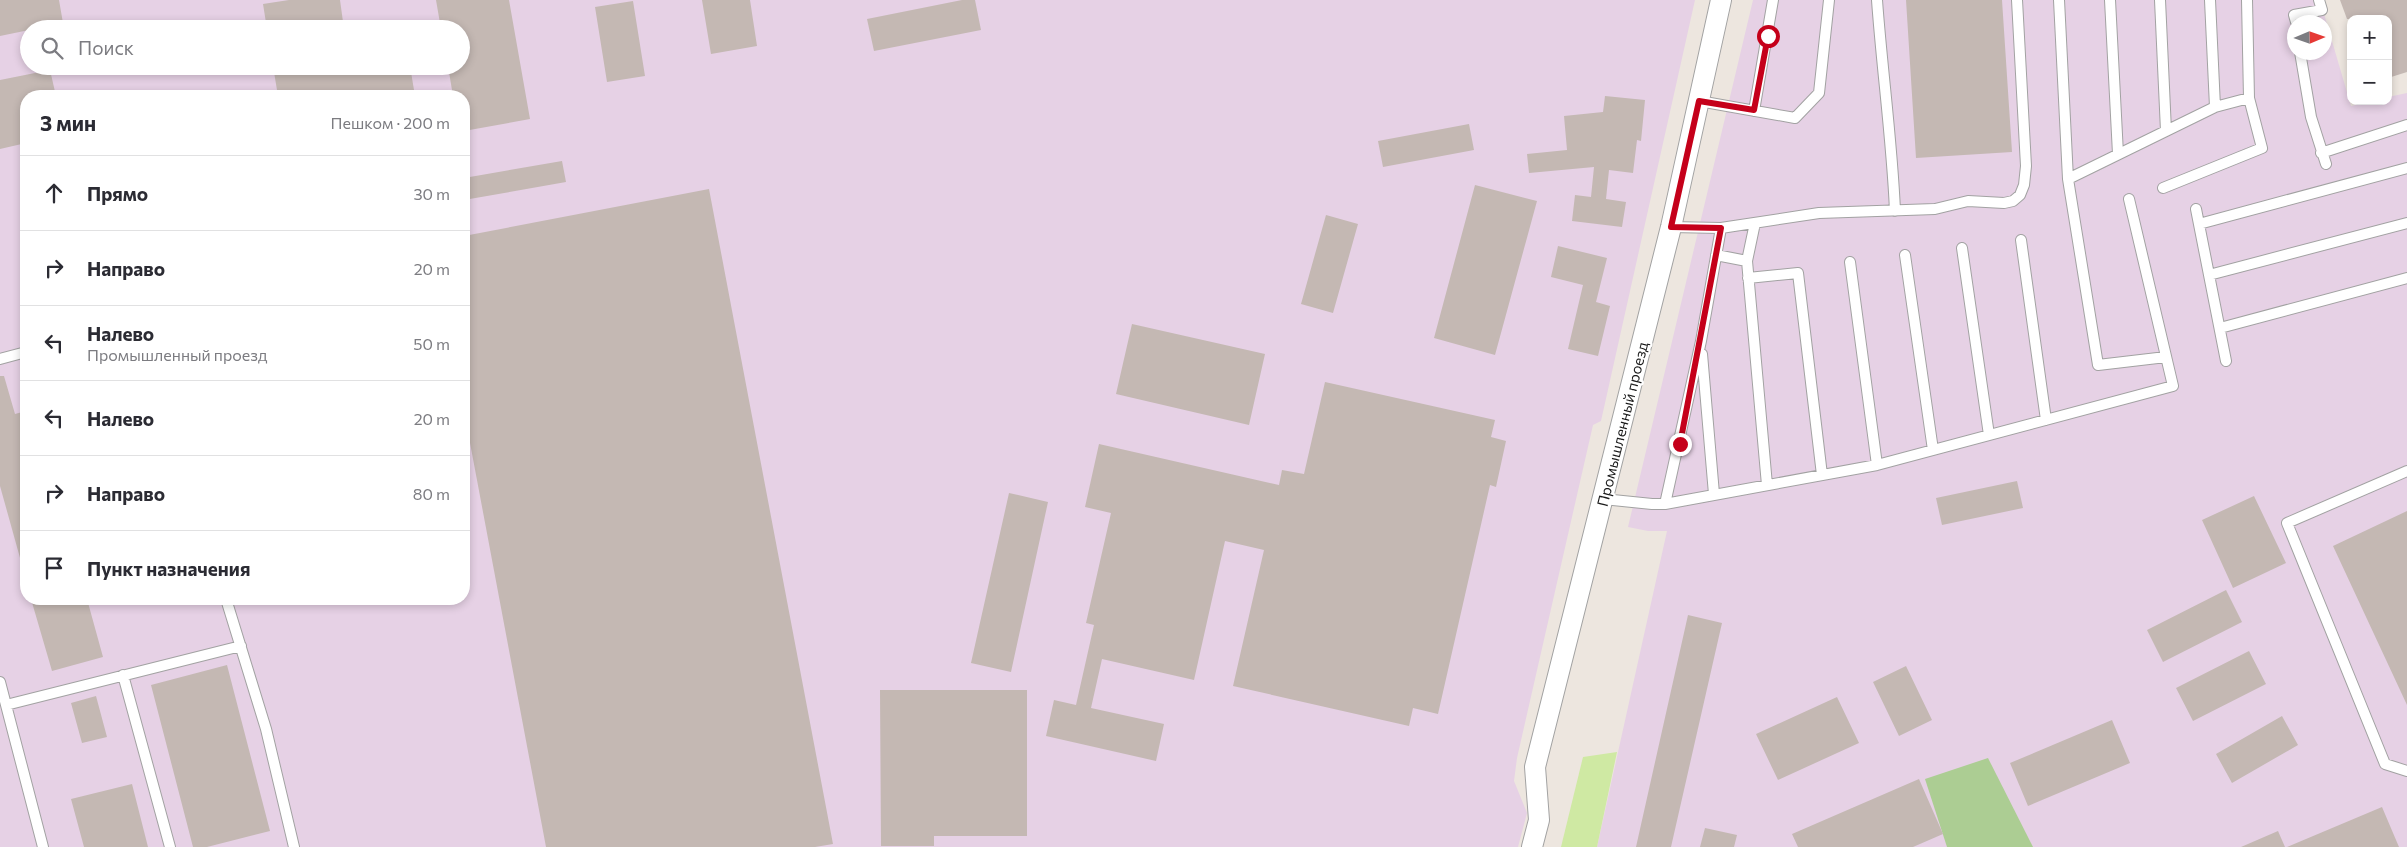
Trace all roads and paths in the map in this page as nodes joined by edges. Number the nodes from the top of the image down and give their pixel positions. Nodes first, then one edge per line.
1 (1721, 0) edge
2 (1773, 0) edge
3 (1829, 0) edge
4 (1877, 0) edge
5 (2017, 0) edge
6 (2059, 0) edge
7 (2110, 0) edge
8 (2160, 0) edge
9 (2210, 0) edge
10 (2246, 0) edge
11 (2319, 0) edge
12 (2294, 15) edge
13 (2301, 60) edge
14 (2249, 98) junction
15 (1699, 101) junction
16 (2215, 107) junction
17 (1754, 110) junction
18 (2407, 125) edge
19 (2166, 132) junction
20 (2321, 153) junction
21 (2118, 154) junction
22 (2326, 164) dead end
23 (2407, 168) edge
24 (2068, 179) junction
25 (2163, 188) dead end
26 (2128, 199) dead end
27 (2196, 209) dead end
28 (1895, 211) junction
29 (1754, 223) junction
30 (2407, 223) edge
31 (2199, 224) junction
32 (1671, 227) junction
33 (1721, 228) junction
34 (2022, 240) dead end
35 (1962, 248) dead end
36 (1905, 255) dead end
37 (1716, 256) junction
38 (1748, 261) junction
39 (1850, 262) dead end
40 (2209, 275) junction
41 (1748, 278) junction
42 (2407, 278) edge
43 (2220, 328) junction
44 (1701, 341) junction
45 (20, 354) edge
46 (2166, 357) junction
47 (0, 359) edge
48 (2226, 361) dead end
49 (2046, 420) junction
50 (1989, 435) junction
51 (1933, 450) junction
52 (1877, 464) junction
53 (2407, 471) edge
54 (1822, 475) junction
55 (1767, 485) junction
56 (1714, 494) junction
57 (1603, 499) junction
58 (1665, 504) junction
59 (228, 605) edge
60 (241, 646) junction
61 (123, 675) junction
62 (0, 682) edge
63 (6, 705) junction
64 (2407, 771) edge
65 (43, 847) edge
66 (170, 847) edge
67 (294, 847) edge
68 (1532, 847) edge

1 - 15 street, Промышленный проезд
2 - 17 lane
3 - 17 lane
4 - 28 lane
5 - 28 lane
6 - 24 lane
7 - 21 lane
8 - 19 lane
9 - 16 lane
10 - 14 lane
11 - 12 lane
13 - 20 lane
14 - 16 lane
14 - 25 lane
15 - 17 lane
15 - 32 street, Промышленный проезд
16 - 19 lane
18 - 20 lane
19 - 21 lane
20 - 22 lane
21 - 24 lane
23 - 31 lane
24 - 46 lane
26 - 46 lane
27 - 31 lane
28 - 29 lane
29 - 33 lane
29 - 38 lane
30 - 40 lane
31 - 40 lane
32 - 33 lane
32 - 57 street, Промышленный проезд
33 - 37 lane
34 - 49 lane
35 - 50 lane
36 - 51 lane
37 - 38 lane
37 - 44 lane
38 - 41 lane
39 - 52 lane
40 - 43 lane
41 - 54 lane
41 - 55 lane
42 - 43 lane
43 - 48 lane
44 - 56 lane
44 - 58 lane
45 - 47 lane
46 - 49 lane
49 - 50 lane
50 - 51 lane
51 - 52 lane
52 - 54 lane
53 - 64 lane
54 - 55 lane
55 - 56 lane
56 - 58 lane
57 - 58 lane
57 - 68 street, Промышленный проезд
59 - 60 lane
60 - 61 lane
60 - 67 lane
61 - 63 lane
61 - 66 lane
62 - 63 lane
63 - 65 lane

